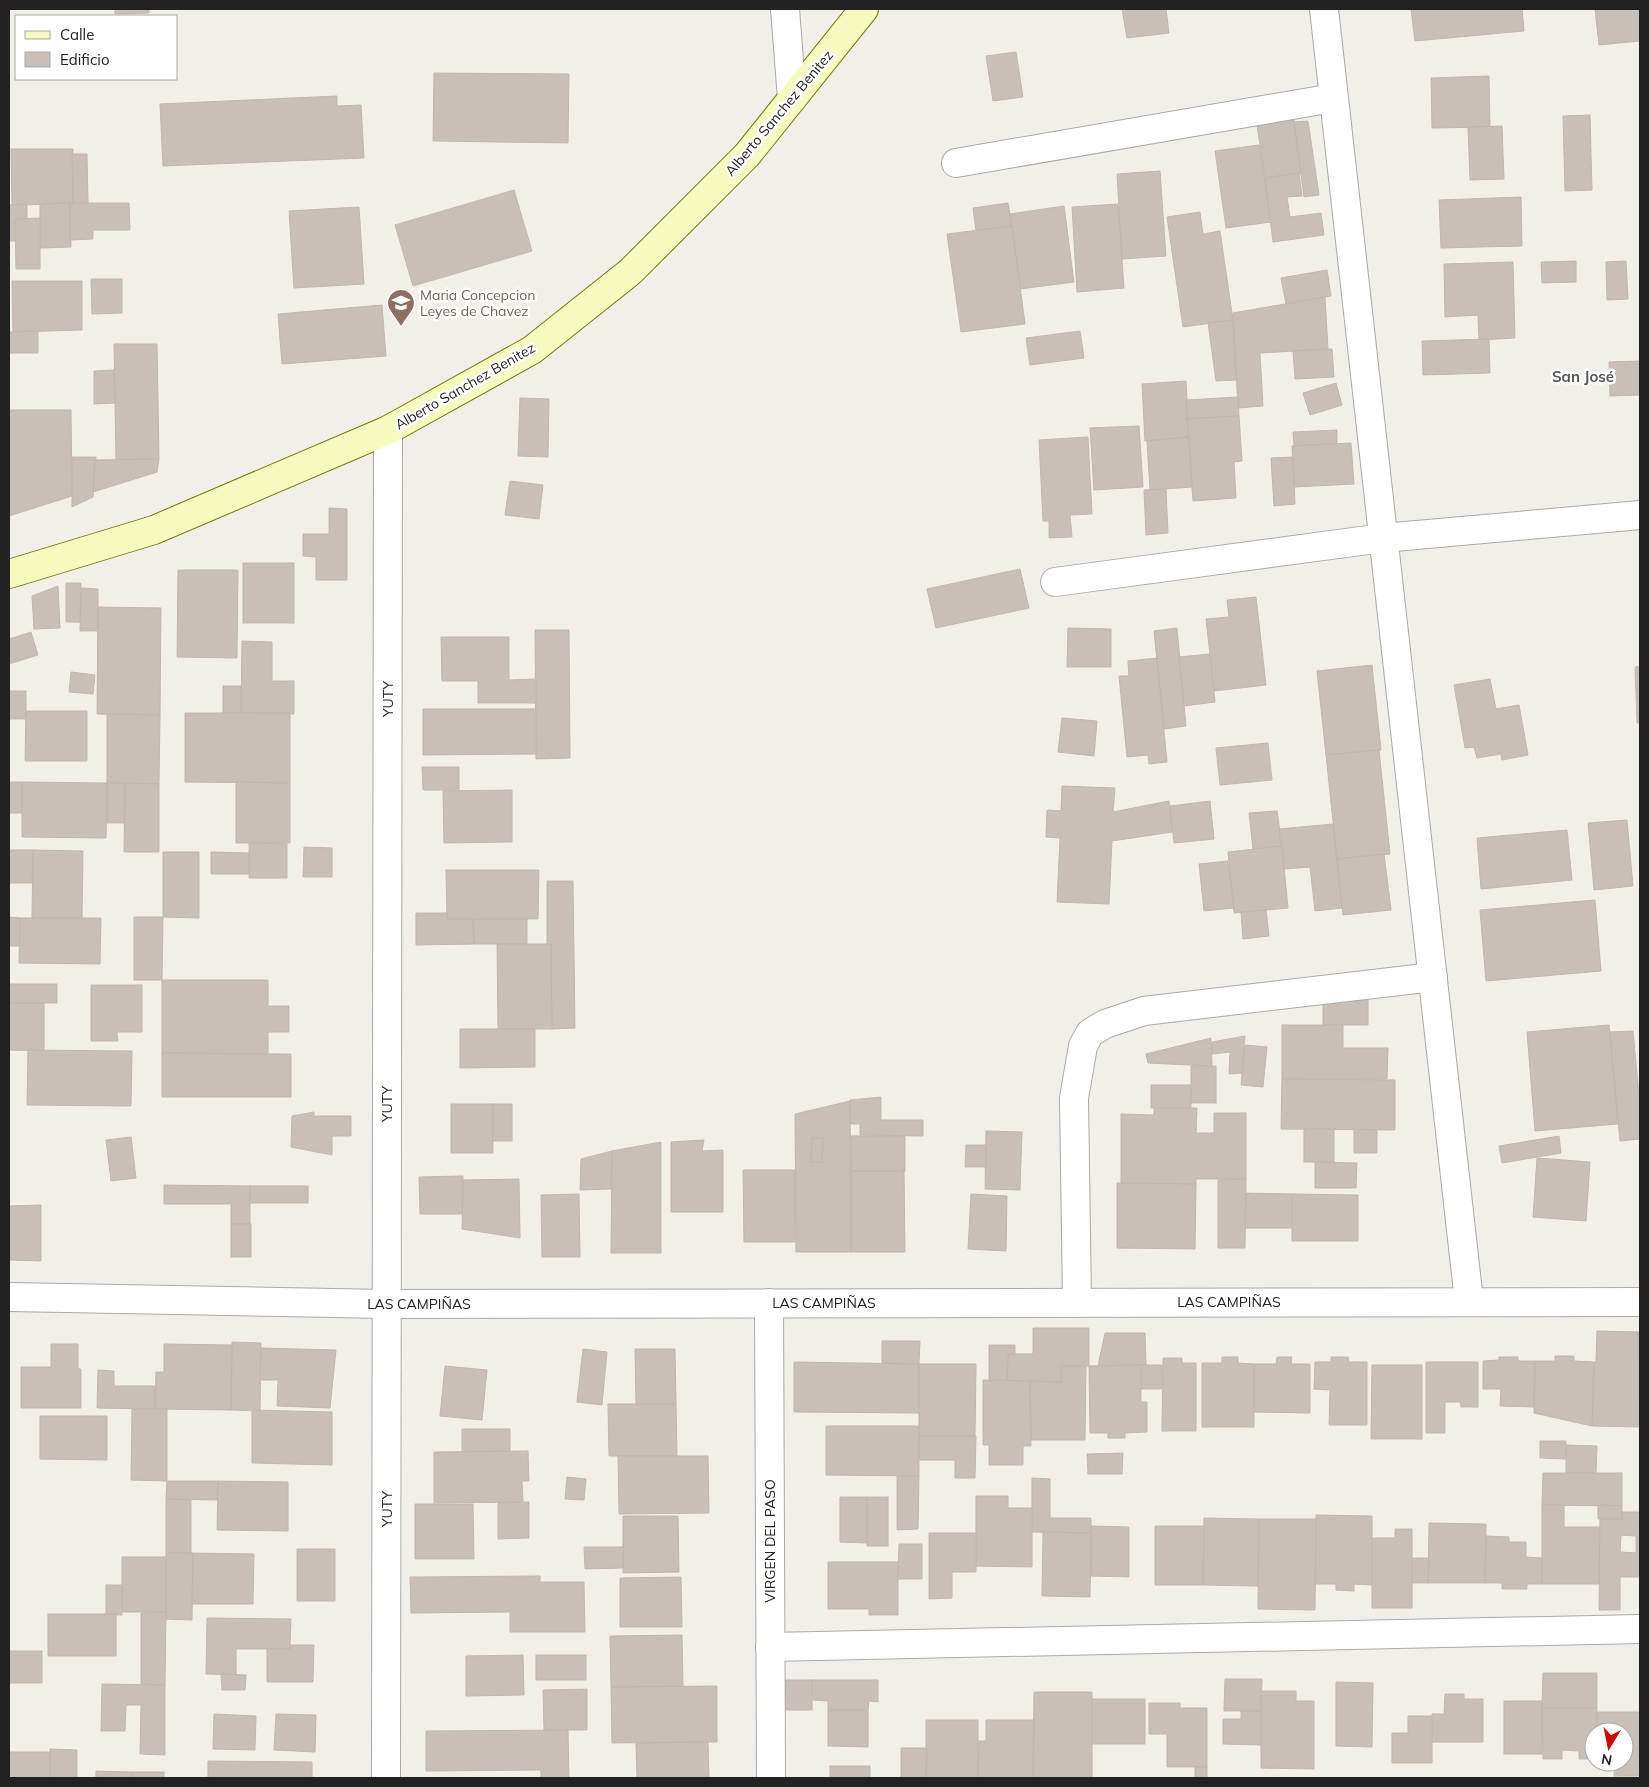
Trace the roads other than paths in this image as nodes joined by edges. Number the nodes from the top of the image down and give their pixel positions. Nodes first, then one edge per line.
1 (785, 9) edge
2 (864, 9) edge
3 (1324, 9) edge
4 (1334, 98) junction
5 (792, 99) junction
6 (956, 163) dead end
7 (388, 430) junction
8 (1640, 515) edge
9 (1383, 538) junction
10 (9, 574) edge
11 (1055, 582) dead end
12 (1433, 977) junction
13 (9, 1297) edge
14 (1469, 1301) junction
15 (1077, 1302) junction
16 (1640, 1302) edge
17 (769, 1303) junction
18 (387, 1304) junction
19 (1640, 1629) edge
20 (770, 1647) junction
21 (386, 1778) edge
22 (771, 1778) edge

1 - 5 street
2 - 5 street, Alberto Sanchez Benitez
3 - 4 street
4 - 6 street
4 - 9 street
5 - 7 street, Alberto Sanchez Benitez
7 - 10 street, Alberto Sanchez Benitez
7 - 18 street, YUTY
8 - 9 street
9 - 11 street
9 - 12 street
12 - 14 street
12 - 15 street
13 - 18 street, LAS CAMPIÑAS
14 - 15 street, LAS CAMPIÑAS
14 - 16 street, LAS CAMPIÑAS
15 - 17 street, LAS CAMPIÑAS
17 - 18 street, LAS CAMPIÑAS
17 - 20 street, VIRGEN DEL PASO
18 - 21 street, YUTY
19 - 20 street
20 - 22 street, VIRGEN DEL PASO

